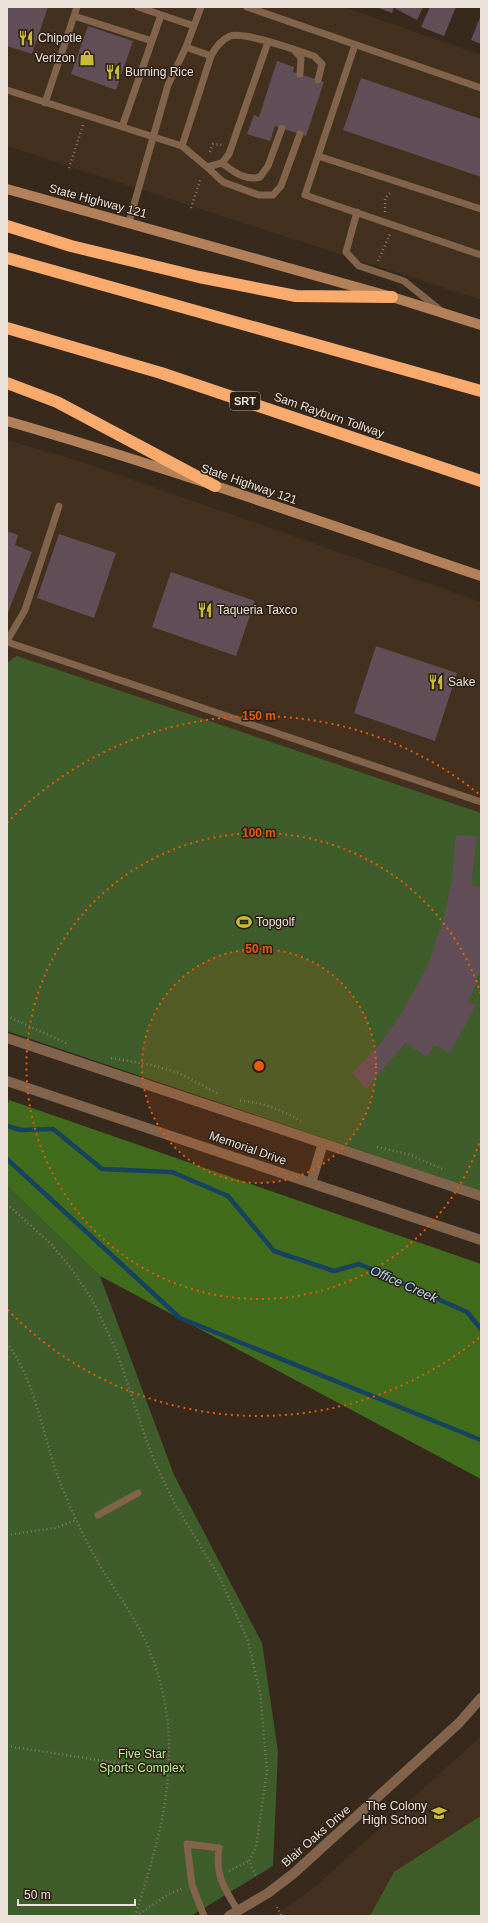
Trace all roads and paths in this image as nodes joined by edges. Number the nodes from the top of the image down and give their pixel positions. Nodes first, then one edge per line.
1 (77, 7) edge
2 (138, 7) edge
3 (201, 7) edge
4 (248, 7) edge
5 (161, 15) junction
6 (74, 16) junction
7 (194, 26) junction
8 (152, 41) junction
9 (268, 42) junction
10 (355, 44) junction
11 (186, 47) junction
12 (295, 50) junction
13 (211, 56) junction
14 (300, 74) dead end
15 (318, 80) dead end
16 (481, 88) edge
17 (7, 90) edge
18 (45, 103) junction
19 (86, 116) junction
20 (122, 127) junction
21 (282, 128) dead end
22 (300, 134) dead end
23 (152, 136) junction
24 (222, 145) dead end
25 (182, 146) junction
26 (210, 152) dead end
27 (318, 156) junction
28 (222, 163) junction
29 (207, 167) junction
30 (69, 168) dead end
31 (201, 178) dead end
32 (393, 188) dead end
33 (7, 189) edge
34 (191, 208) dead end
35 (481, 209) edge
36 (357, 212) junction
37 (384, 213) dead end
38 (129, 222) junction
39 (7, 226) edge
40 (390, 233) dead end
41 (481, 255) edge
42 (7, 258) edge
43 (378, 261) dead end
44 (392, 297) junction
45 (442, 312) junction
46 (481, 325) edge
47 (7, 328) edge
48 (7, 383) edge
49 (481, 391) edge
50 (7, 421) edge
51 (481, 481) edge
52 (215, 486) junction
53 (59, 506) dead end
54 (481, 576) edge
55 (7, 642) edge
56 (481, 802) edge
57 (7, 1016) edge
58 (7, 1038) edge
59 (72, 1046) dead end
60 (104, 1056) dead end
61 (7, 1081) edge
62 (225, 1098) dead end
63 (232, 1100) dead end
64 (305, 1124) dead end
65 (323, 1143) junction
66 (372, 1146) dead end
67 (445, 1170) dead end
68 (311, 1183) junction
69 (481, 1196) edge
70 (7, 1204) edge
71 (481, 1240) edge
72 (7, 1343) edge
73 (138, 1493) dead end
74 (98, 1515) dead end
75 (76, 1520) junction
76 (7, 1535) edge
77 (479, 1704) edge
78 (7, 1746) edge
79 (169, 1772) junction
80 (257, 1878) dead end
81 (278, 1907) dead end
82 (234, 1913) edge
83 (135, 1916) edge
84 (204, 1916) edge
85 (282, 1916) edge

1 - 6 lane
2 - 5 lane
3 - 7 lane
4 - 10 lane
5 - 7 lane
5 - 8 lane
6 - 8 lane
6 - 18 lane
7 - 11 lane
8 - 20 lane
9 - 12 lane
9 - 13 lane
9 - 28 lane
10 - 16 lane
10 - 27 lane
11 - 13 lane
11 - 23 lane
12 - 14 lane
12 - 15 lane
13 - 25 lane
17 - 18 lane
18 - 19 lane
19 - 20 lane
19 - 30 path
20 - 23 lane
21 - 28 lane
22 - 29 lane
23 - 25 lane
23 - 38 lane
24 - 26 path
25 - 29 lane
27 - 35 lane
27 - 36 lane
28 - 29 lane
31 - 34 path
32 - 37 path
33 - 38 main road, State Highway 121
36 - 41 lane
36 - 45 lane
38 - 44 main road, State Highway 121
39 - 44 highway
40 - 43 path
42 - 49 highway
44 - 45 main road, State Highway 121
45 - 46 main road, State Highway 121
47 - 51 highway, Sam Rayburn Tollway / SRT
48 - 52 highway
50 - 52 main road, State Highway 121
52 - 54 main road, State Highway 121
53 - 55 lane
55 - 56 lane
57 - 59 path
58 - 65 street
60 - 62 path
61 - 68 street, Memorial Drive
63 - 64 path
65 - 68 street
65 - 69 street
66 - 67 path
68 - 71 street, Memorial Drive
70 - 80 path
72 - 75 path
73 - 74 lane
75 - 76 path
75 - 79 path
77 - 82 street, Blair Oaks Drive
78 - 79 path
79 - 83 path
81 - 85 path
82 - 84 lane

